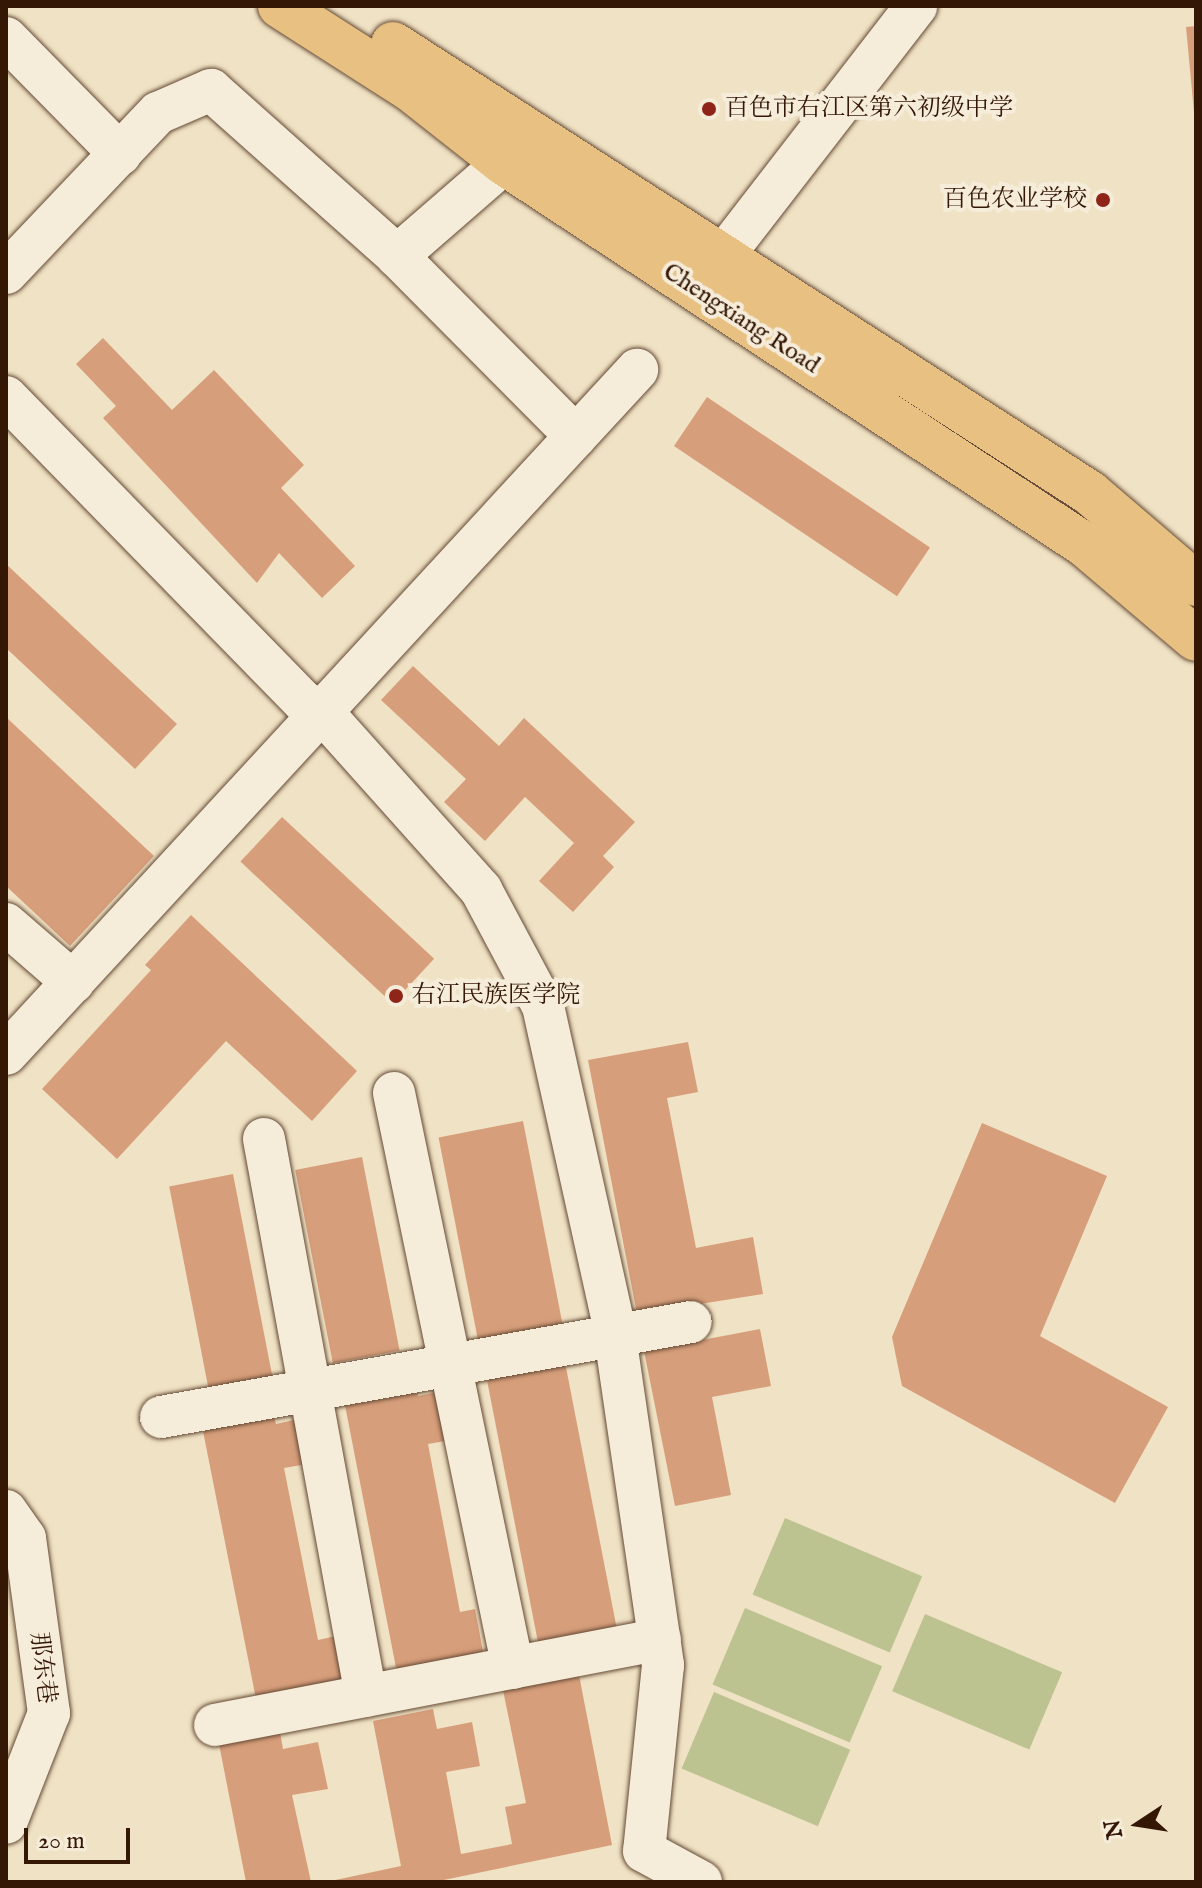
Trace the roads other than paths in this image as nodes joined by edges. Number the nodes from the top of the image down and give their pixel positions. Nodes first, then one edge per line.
1 (280, 6) edge
2 (334, 6) edge
3 (916, 6) edge
4 (6, 38) edge
5 (120, 154) junction
6 (504, 163) junction
7 (397, 256) junction
8 (723, 256) junction
9 (6, 273) edge
10 (637, 370) dead end
11 (6, 397) edge
12 (576, 436) junction
13 (1196, 584) edge
14 (1196, 639) edge
15 (322, 712) junction
16 (6, 924) edge
17 (73, 982) junction
18 (6, 1054) edge
19 (394, 1093) dead end
20 (264, 1139) dead end
21 (691, 1322) dead end
22 (615, 1336) junction
23 (450, 1365) junction
24 (310, 1390) junction
25 (161, 1417) dead end
26 (6, 1511) edge
27 (660, 1639) junction
28 (513, 1668) junction
29 (366, 1696) junction
30 (215, 1725) dead end
31 (6, 1823) edge
32 (701, 1882) edge

1 - 6 main road, Chengxiang Road
2 - 8 main road, Chengxiang Road
3 - 8 street
4 - 5 street
5 - 7 street
5 - 9 street
6 - 7 street
6 - 14 main road, Chengxiang Road
7 - 12 street
8 - 13 main road, Chengxiang Road
10 - 12 street
11 - 15 street
12 - 15 street
15 - 17 street
15 - 22 street
16 - 17 street
17 - 18 street
19 - 23 street
20 - 24 street
21 - 22 street
22 - 23 street
22 - 27 street
23 - 24 street
23 - 28 street
24 - 25 street
24 - 29 street
26 - 31 street, 那东巷
27 - 28 street
27 - 32 street
28 - 29 street
29 - 30 street

